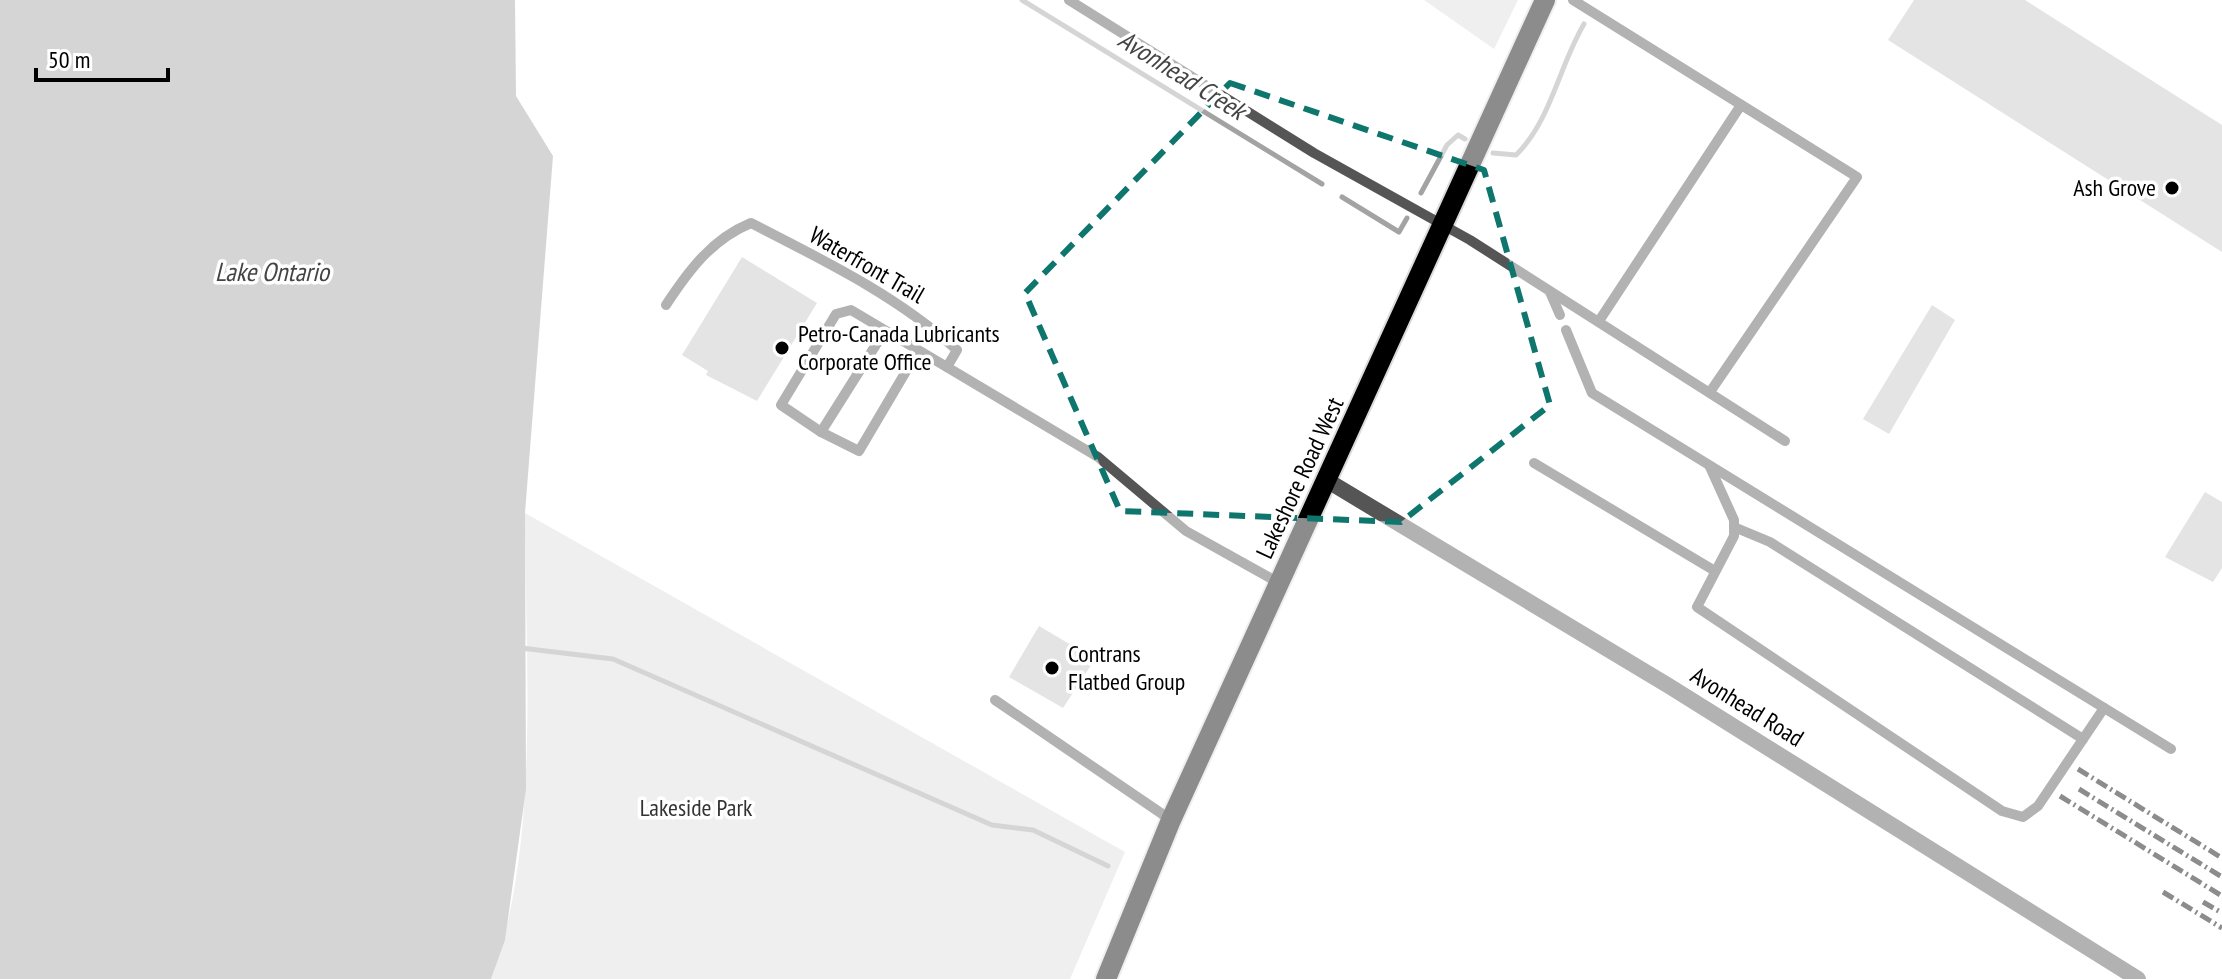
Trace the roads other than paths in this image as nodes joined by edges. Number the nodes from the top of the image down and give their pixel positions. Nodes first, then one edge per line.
1 (1069, 0) edge
2 (1545, 0) edge
3 (1573, 0) edge
4 (1741, 105) junction
5 (1442, 227) junction
6 (1549, 290) junction
7 (666, 305) dead end
8 (1560, 315) dead end
9 (1599, 321) junction
10 (1566, 330) dead end
11 (884, 332) junction
12 (918, 351) junction
13 (947, 367) junction
14 (1710, 392) junction
15 (821, 432) junction
16 (1785, 441) dead end
17 (1534, 463) dead end
18 (1709, 465) junction
19 (1328, 481) junction
20 (1734, 527) junction
21 (1715, 571) junction
22 (1281, 584) junction
23 (995, 700) dead end
24 (2104, 708) junction
25 (2083, 739) junction
26 (2171, 749) dead end
27 (1171, 820) junction
28 (1106, 979) edge
29 (2138, 979) edge

1 - 5 lane
2 - 5 main road, Lakeshore Road West
3 - 4 lane
4 - 9 lane
4 - 14 lane
5 - 6 lane
5 - 19 main road, Lakeshore Road West
6 - 8 lane
6 - 9 lane
7 - 13 lane, Waterfront Trail
9 - 14 lane
10 - 18 lane
11 - 12 lane
11 - 15 lane
11 - 15 lane
12 - 13 lane
12 - 15 lane
13 - 22 lane
14 - 16 lane
17 - 21 lane
18 - 20 lane
18 - 24 lane
19 - 22 main road, Lakeshore Road West
19 - 29 street, Avonhead Road
20 - 21 lane
20 - 25 lane
21 - 25 lane
22 - 27 main road, Lakeshore Road West
23 - 27 lane
24 - 25 lane
24 - 26 lane
27 - 28 main road, Lakeshore Road West

